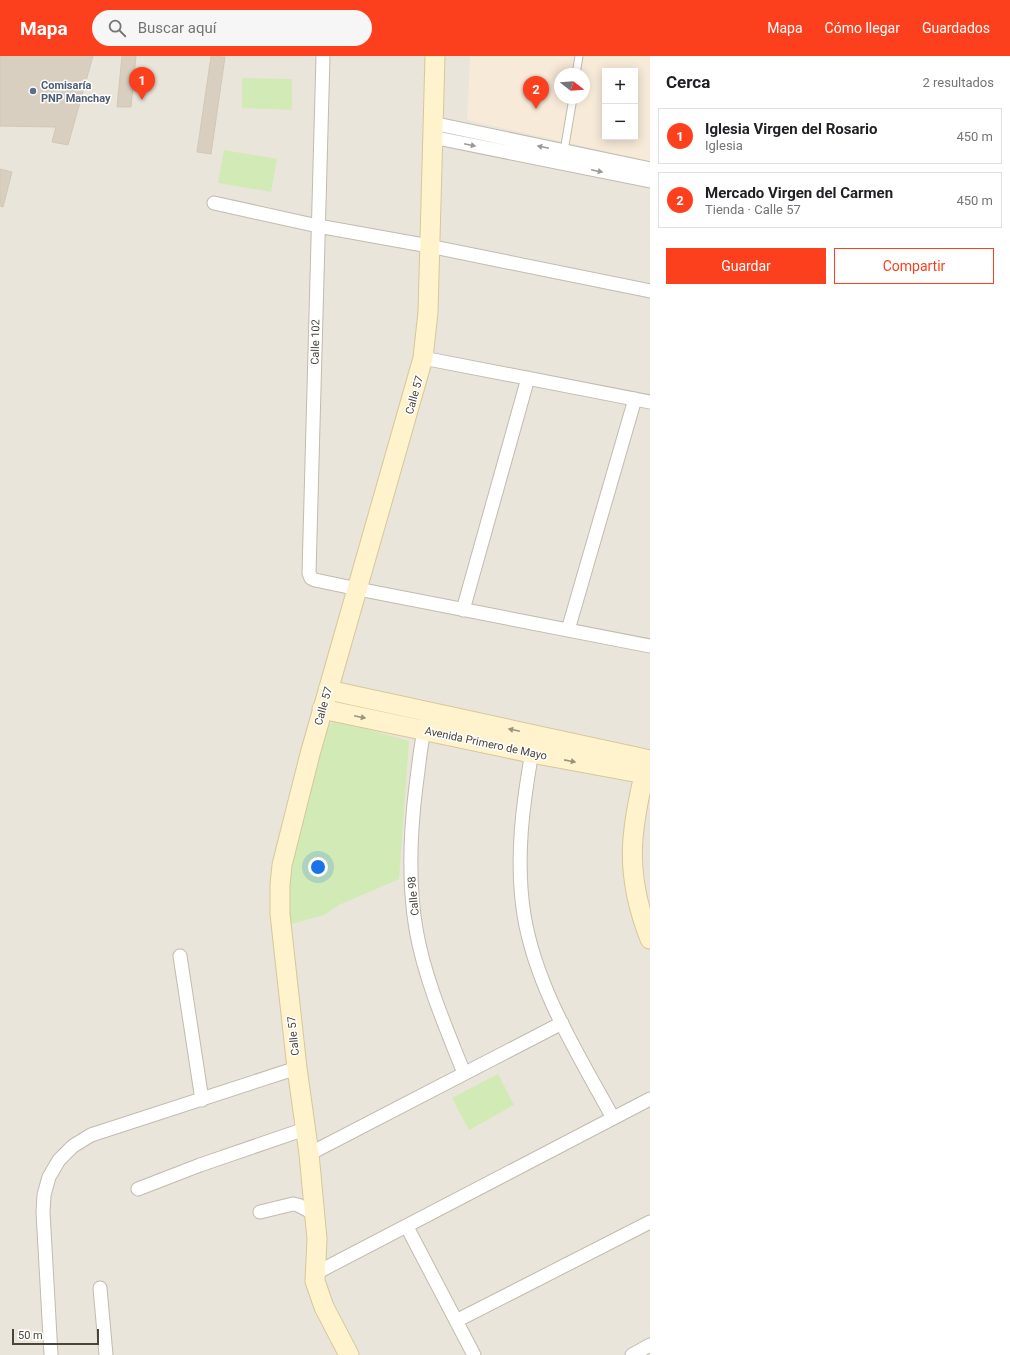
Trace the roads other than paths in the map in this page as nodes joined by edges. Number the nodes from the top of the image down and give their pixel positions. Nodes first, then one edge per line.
1 (323, 56) edge
2 (435, 56) edge
3 (579, 56) edge
4 (577, 68) edge
5 (572, 104) edge
6 (432, 130) junction
7 (564, 151) junction
8 (650, 169) edge
9 (650, 181) edge
10 (214, 203) dead end
11 (318, 226) junction
12 (429, 246) junction
13 (650, 290) edge
14 (423, 358) junction
15 (528, 378) junction
16 (635, 399) junction
17 (650, 402) edge
18 (358, 589) junction
19 (463, 610) junction
20 (568, 630) junction
21 (650, 646) edge
22 (328, 690) junction
23 (322, 709) junction
24 (430, 712) junction
25 (424, 730) junction
26 (535, 734) junction
27 (531, 753) junction
28 (649, 764) edge
29 (650, 939) edge
30 (180, 956) dead end
31 (562, 1023) junction
32 (297, 1068) junction
33 (464, 1073) junction
34 (650, 1099) edge
35 (202, 1100) junction
36 (613, 1118) junction
37 (305, 1129) junction
38 (309, 1154) junction
39 (138, 1189) dead end
40 (260, 1212) dead end
41 (315, 1214) junction
42 (650, 1222) edge
43 (408, 1227) junction
44 (316, 1273) junction
45 (100, 1288) dead end
46 (456, 1321) junction
47 (650, 1346) edge
48 (51, 1355) edge
49 (106, 1355) edge
50 (349, 1355) edge
51 (474, 1355) edge
52 (632, 1355) edge

1 - 11 street, Calle 102
2 - 6 street, Calle 57
3 - 4 lane
5 - 7 lane
7 -> 6 street
6 -> 9 street
6 - 12 street, Calle 57
7 - 8 street
10 - 11 street
11 - 12 street
11 - 18 street, Calle 102
12 - 13 street
12 - 14 street, Calle 57
14 - 15 street
14 - 18 street, Calle 57
15 - 16 street
15 - 19 street
16 - 17 street
16 - 20 street
18 - 19 street, Calle 102
18 - 22 street, Calle 57
19 - 20 street, Calle 102
20 - 21 street, Calle 102
22 - 23 street, Calle 57
22 - 24 street, Avenida Primero de Mayo
23 -> 25 street, Avenida Primero de Mayo
23 - 32 street, Calle 57
24 - 25 street, Calle 98
26 -> 24 street, Avenida Primero de Mayo
25 - 27 street, Avenida Primero de Mayo
25 - 33 street, Calle 98
26 - 27 street
26 - 28 street, Avenida Primero de Mayo
27 -> 28 street, Avenida Primero de Mayo
27 - 31 street
28 - 29 street
30 - 35 street
31 - 33 street
31 - 36 street
32 - 35 street
32 - 37 street, Calle 57
33 - 38 street
34 - 36 street
35 - 48 street
36 - 43 street
37 - 38 street, Calle 57
37 - 39 street
38 - 41 street, Calle 57
40 - 41 street
41 - 44 street, Calle 57
42 - 46 street
43 - 44 street
43 - 46 street
44 - 50 street, Calle 57
45 - 49 street
46 - 51 street
47 - 52 street

